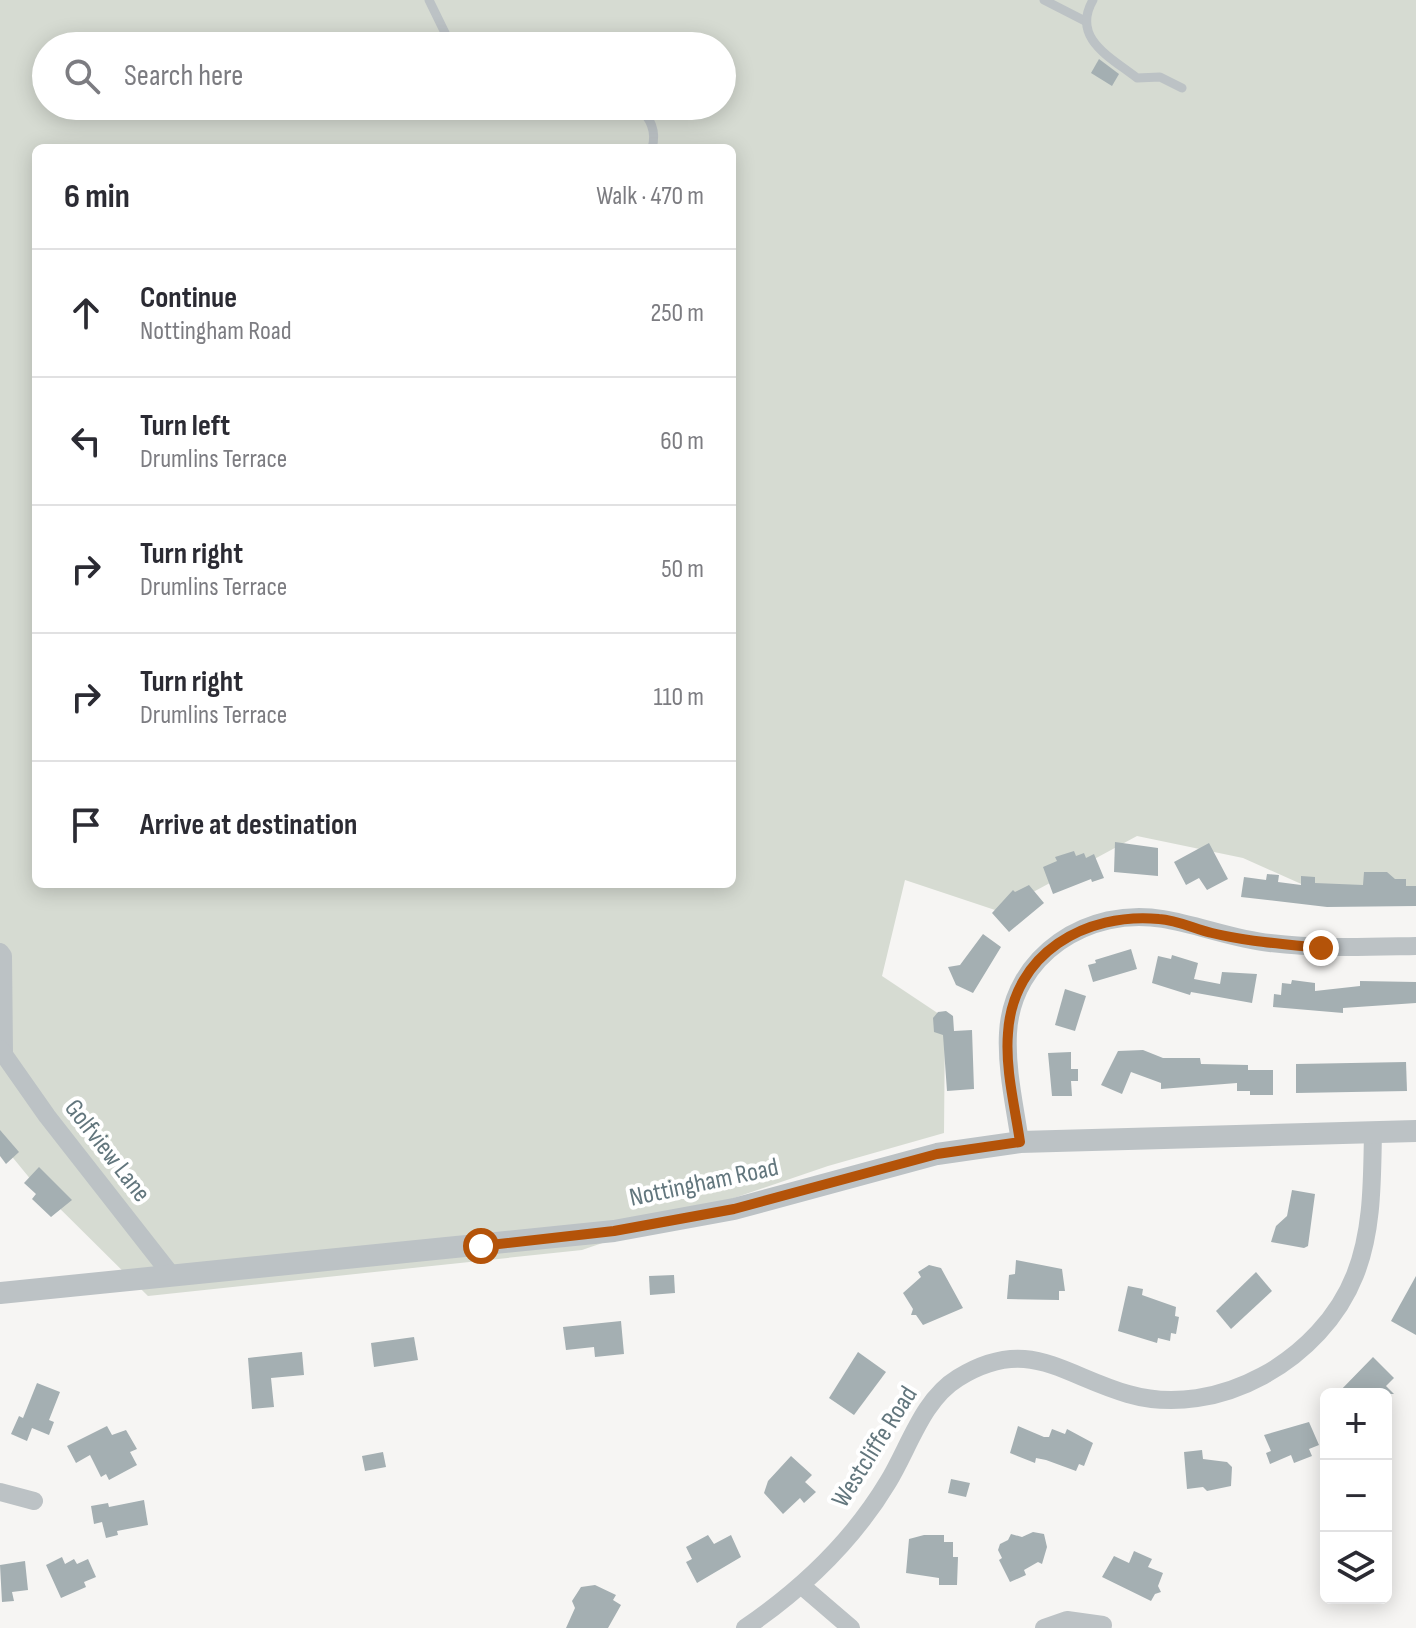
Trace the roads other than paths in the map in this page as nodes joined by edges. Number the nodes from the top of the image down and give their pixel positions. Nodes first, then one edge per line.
1 (429, 0) edge
2 (1044, 0) edge
3 (1093, 0) edge
4 (1085, 21) junction
5 (445, 32) edge
6 (1182, 88) dead end
7 (650, 120) edge
8 (652, 144) edge
9 (1416, 946) edge
10 (0, 952) edge
11 (2, 1051) edge
12 (1373, 1131) junction
13 (1416, 1131) edge
14 (1020, 1142) junction
15 (173, 1277) junction
16 (0, 1293) edge
17 (0, 1492) edge
18 (34, 1501) dead end
19 (802, 1586) junction
20 (1103, 1625) dead end
21 (745, 1628) edge
22 (851, 1628) edge
23 (1044, 1628) edge

1 - 5 lane
2 - 4 lane
3 - 4 lane
4 - 6 lane
7 - 8 lane
9 - 14 street
10 - 11 street, Golfview Lane
11 - 15 street, Golfview Lane
12 - 13 street, Nottingham Road
12 - 14 street, Nottingham Road
12 - 19 street, Westcliffe Road
14 - 15 street, Nottingham Road
15 - 16 street, Nottingham Road
17 - 18 street
19 - 21 street, Westcliffe Road
19 - 22 street
20 - 23 street

